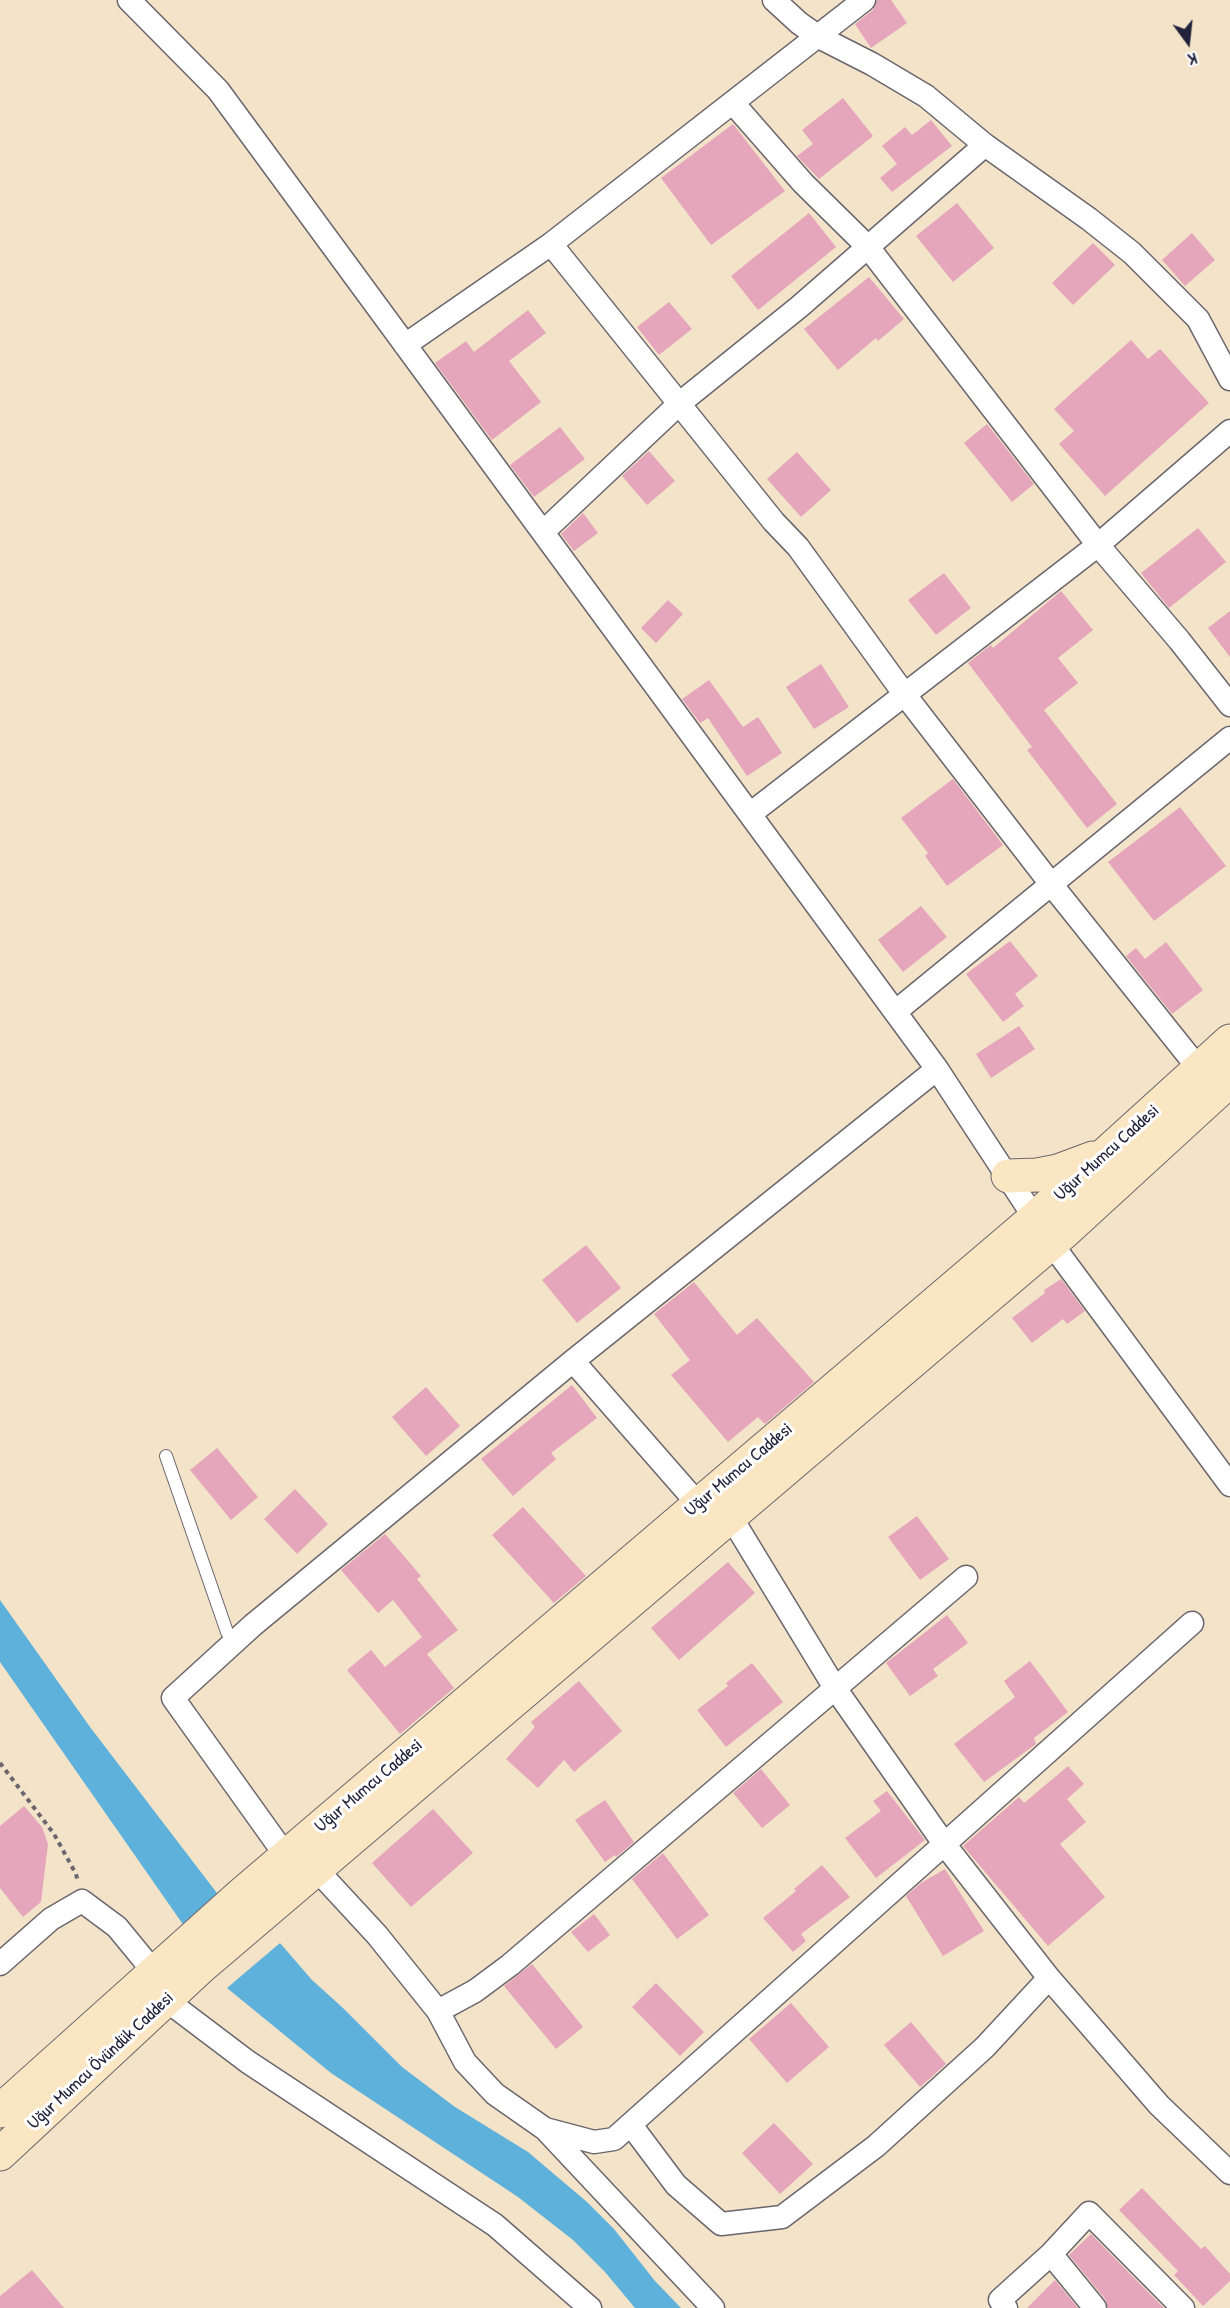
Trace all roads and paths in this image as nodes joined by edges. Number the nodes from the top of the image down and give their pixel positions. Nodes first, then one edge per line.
1 (129, 0) edge
2 (774, 0) edge
3 (864, 0) edge
4 (819, 36) junction
5 (733, 103) junction
6 (985, 145) junction
7 (551, 244) junction
8 (868, 247) junction
9 (405, 345) junction
10 (1230, 379) edge
11 (680, 403) junction
12 (1230, 431) edge
13 (543, 532) junction
14 (1098, 546) junction
15 (905, 695) junction
16 (1230, 705) edge
17 (1230, 738) edge
18 (750, 814) junction
19 (1051, 884) junction
20 (895, 1012) junction
21 (1230, 1041) edge
22 (937, 1069) junction
23 (1199, 1069) junction
24 (1230, 1080) edge
25 (1106, 1154) junction
26 (1008, 1176) junction
27 (1043, 1231) junction
28 (573, 1360) junction
29 (165, 1456) dead end
30 (1230, 1485) edge
31 (699, 1505) junction
32 (731, 1516) junction
33 (966, 1577) dead end
34 (1192, 1623) dead end
35 (234, 1642) junction
36 (835, 1688) junction
37 (0, 1763) edge
38 (945, 1845) junction
39 (286, 1856) junction
40 (316, 1869) junction
41 (82, 1901) junction
42 (252, 1904) junction
43 (0, 1964) edge
44 (1049, 1978) junction
45 (160, 1986) junction
46 (438, 2011) junction
47 (0, 2111) edge
48 (631, 2125) junction
49 (545, 2129) junction
50 (0, 2154) edge
51 (1230, 2173) edge
52 (1051, 2254) junction
53 (590, 2308) edge
54 (713, 2308) edge
55 (1006, 2308) edge
56 (1095, 2308) edge
57 (1184, 2308) edge

1 - 9 street
2 - 4 street
3 - 4 street
4 - 5 street
4 - 6 street
5 - 7 street
5 - 8 street
6 - 8 street
6 - 10 street
7 - 9 street
7 - 11 street
8 - 11 street
8 - 14 street
9 - 13 street
11 - 13 street
11 - 15 street
12 - 14 street
13 - 18 street
14 - 15 street
14 - 16 street
15 - 18 street
15 - 19 street
17 - 19 street
18 - 20 street
19 - 20 street
19 - 23 street
20 - 22 street
21 - 23 street, Uğur Mumcu Caddesi
22 - 26 street
22 - 28 street
23 - 25 street, Uğur Mumcu Caddesi
24 - 27 street, Uğur Mumcu Caddesi
25 - 26 street
25 - 27 street, Uğur Mumcu Caddesi
26 - 27 street
27 - 30 street
27 - 31 street, Uğur Mumcu Caddesi
27 - 32 street, Uğur Mumcu Caddesi
28 - 31 street
28 - 35 street
29 - 35 lane
31 - 39 street, Uğur Mumcu Caddesi
32 - 36 street
32 - 40 street, Uğur Mumcu Caddesi
33 - 36 street
34 - 38 street
35 - 39 street
36 - 38 street
36 - 46 street
37 - 41 path
38 - 44 street
38 - 48 street
39 - 42 street, Uğur Mumcu Caddesi
40 - 42 street, Uğur Mumcu Caddesi
40 - 46 street
41 - 43 street
41 - 45 street
42 - 45 street, Uğur Mumcu Övündük Caddesi
44 - 48 street
44 - 51 street
45 - 47 street, Uğur Mumcu Övündük Caddesi
45 - 50 street, Uğur Mumcu Övündük Caddesi
45 - 53 street
46 - 49 street
48 - 49 street
49 - 54 street
52 - 55 street
52 - 56 street
52 - 57 street

